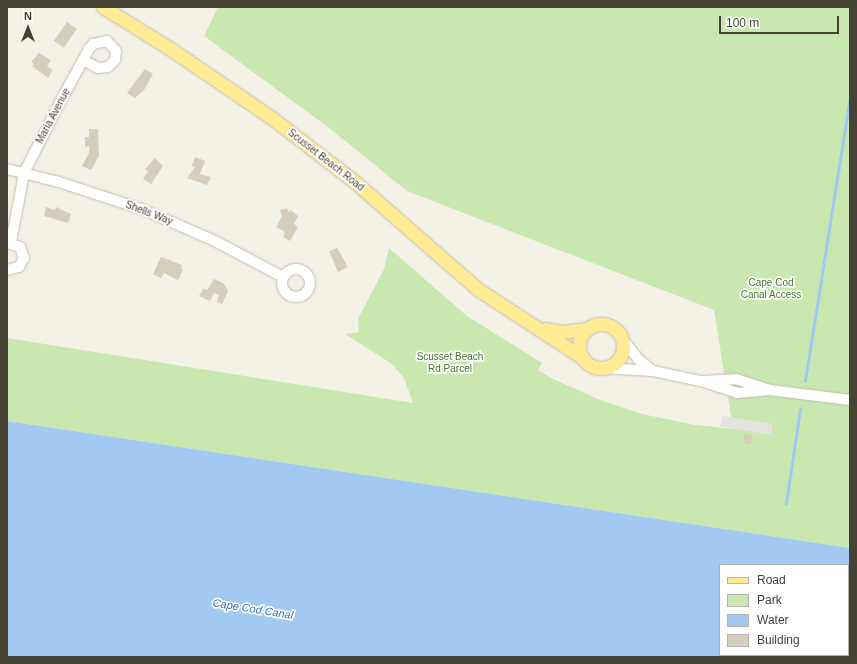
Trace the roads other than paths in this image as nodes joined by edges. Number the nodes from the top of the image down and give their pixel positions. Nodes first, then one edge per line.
1 (103, 7) edge
2 (84, 60) dead end
3 (7, 169) edge
4 (24, 173) junction
5 (9, 243) edge
6 (7, 270) edge
7 (284, 277) dead end
8 (539, 328) junction
9 (588, 329) junction
10 (621, 337) junction
11 (583, 358) junction
12 (603, 368) junction
13 (653, 371) junction
14 (850, 400) edge

1 - 8 main road, Scusset Beach Road
2 - 4 street, Maria Avenue
3 - 4 street, Shells Way
4 - 5 street, Maria Avenue
4 - 7 street, Shells Way
5 - 6 street
8 - 9 main road, Scusset Beach Road
8 - 11 main road, Scusset Beach Road
9 - 10 main road, Scusset Beach Road
9 - 11 main road
10 - 12 main road
10 - 13 street, Scusset Beach Road
11 - 12 main road, Scusset Beach Road
12 - 13 street, Scusset Beach Road
13 - 14 street, Scusset Beach Road

